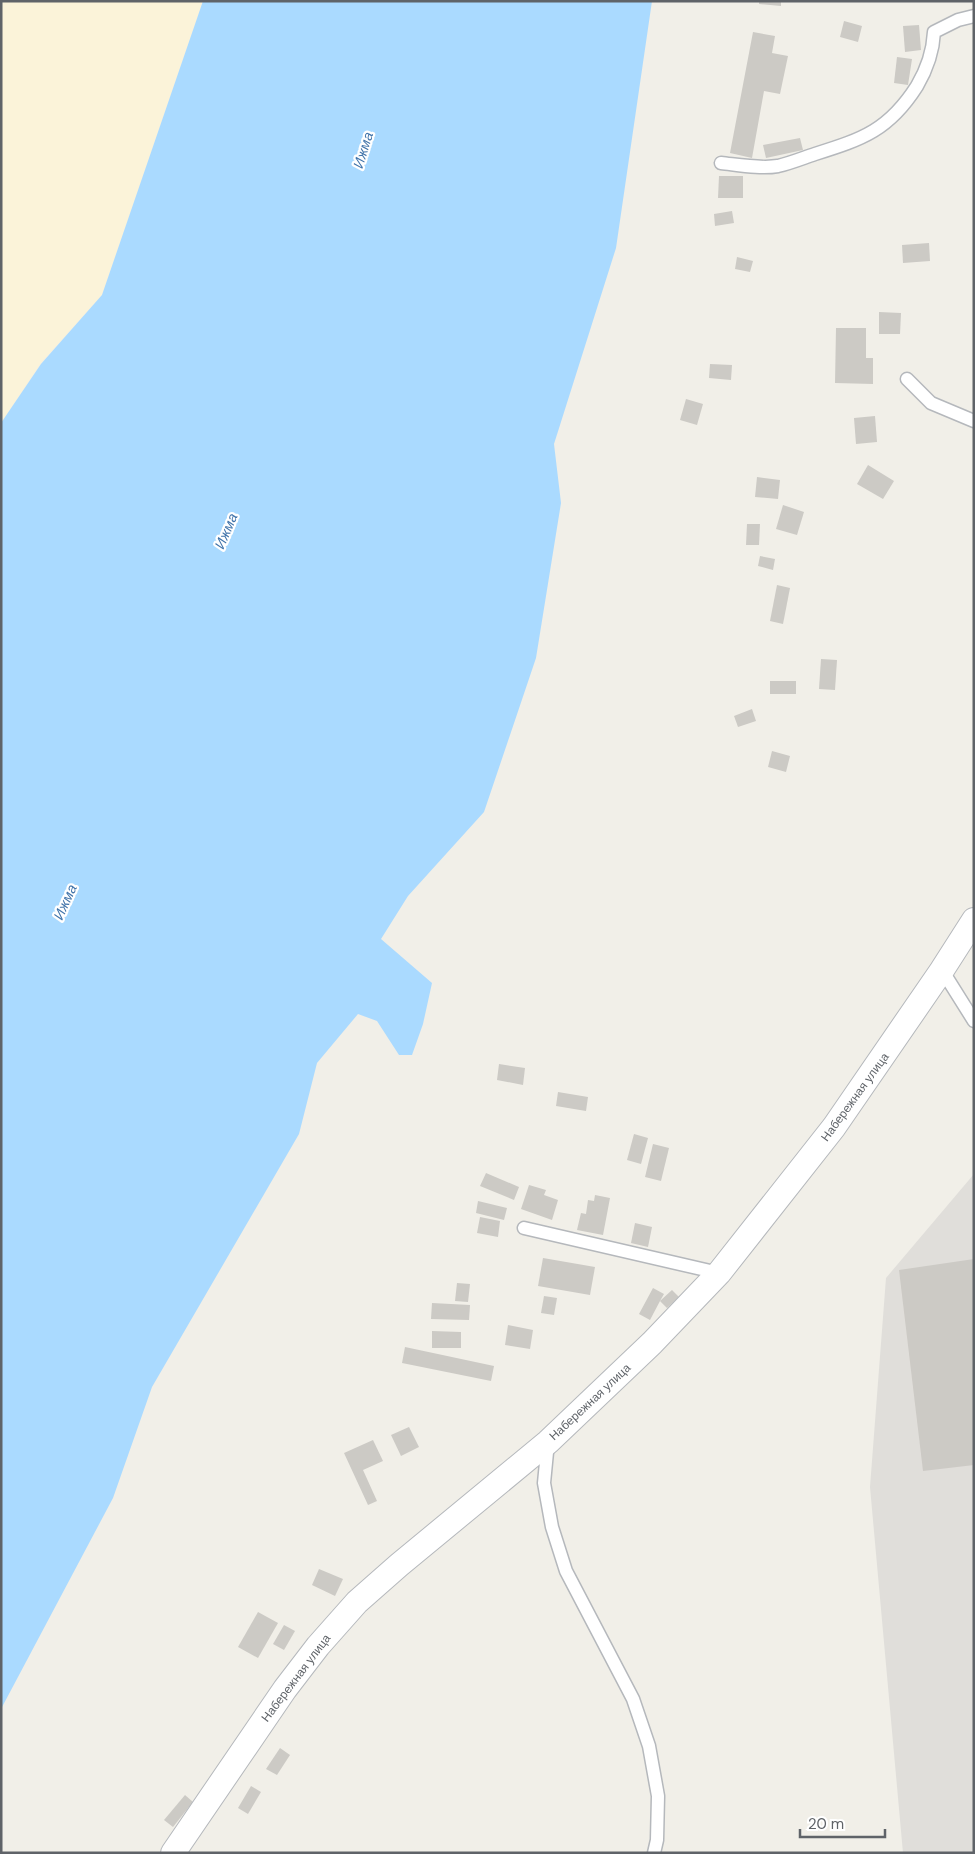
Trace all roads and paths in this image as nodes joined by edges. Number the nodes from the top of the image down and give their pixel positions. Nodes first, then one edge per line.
1 (974, 16) edge
2 (721, 163) dead end
3 (908, 379) dead end
4 (974, 421) edge
5 (974, 920) edge
6 (942, 970) junction
7 (974, 1021) edge
8 (524, 1228) dead end
9 (719, 1273) junction
10 (548, 1442) junction
11 (173, 1853) edge
12 (654, 1853) edge

1 - 2 lane
3 - 4 lane
5 - 6 street, Набережная улица
6 - 7 lane
6 - 9 street, Набережная улица
8 - 9 lane
9 - 10 street, Набережная улица
10 - 11 street, Набережная улица
10 - 12 lane

